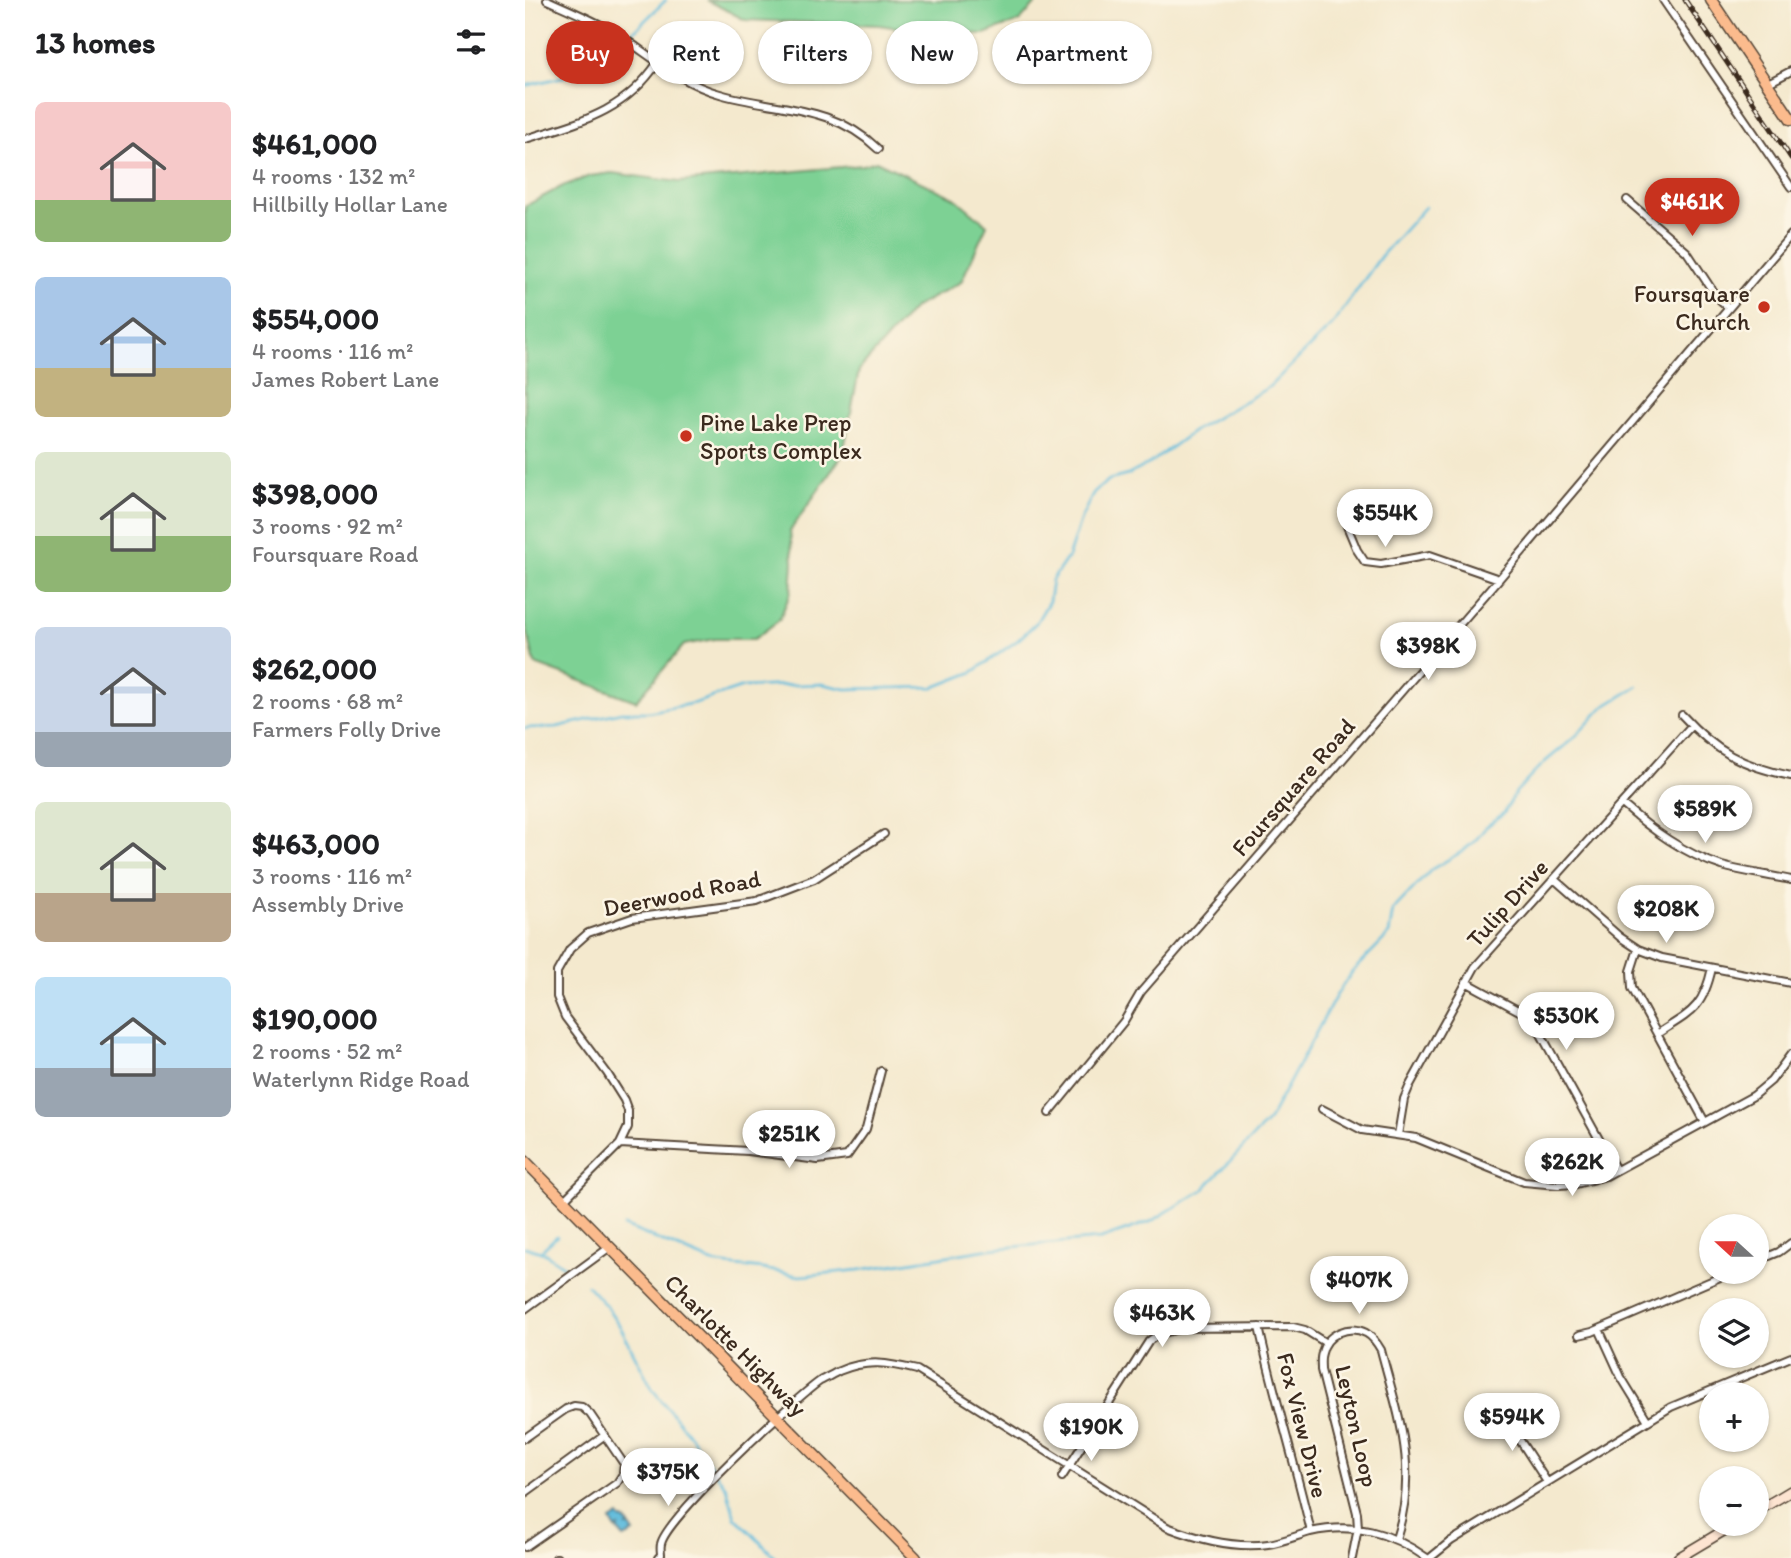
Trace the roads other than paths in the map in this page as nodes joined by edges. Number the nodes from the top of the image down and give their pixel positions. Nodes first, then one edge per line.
1 (547, 0) edge
2 (1663, 0) edge
3 (1711, 0) edge
4 (648, 56) edge
5 (1791, 71) edge
6 (648, 77) edge
7 (1767, 83) junction
8 (694, 84) edge
9 (1791, 119) edge
10 (525, 139) edge
11 (878, 149) dead end
12 (1791, 187) edge
13 (1627, 200) dead end
14 (1791, 235) edge
15 (1729, 308) junction
16 (1347, 526) dead end
17 (1499, 579) junction
18 (1682, 715) dead end
19 (1691, 726) junction
20 (1791, 776) edge
21 (1622, 804) junction
22 (884, 834) dead end
23 (1554, 879) junction
24 (1791, 880) edge
25 (1638, 949) junction
26 (1712, 968) junction
27 (1466, 982) junction
28 (1791, 983) edge
29 (1657, 1034) junction
30 (1791, 1054) edge
31 (881, 1071) dead end
32 (1322, 1109) dead end
33 (1049, 1113) dead end
34 (1705, 1122) junction
35 (1398, 1135) junction
36 (620, 1144) junction
37 (525, 1161) edge
38 (1616, 1170) junction
39 (564, 1200) junction
40 (1790, 1245) edge
41 (610, 1247) junction
42 (1769, 1255) edge
43 (1704, 1284) edge
44 (525, 1309) edge
45 (1259, 1327) junction
46 (1599, 1329) junction
47 (1579, 1335) dead end
48 (1326, 1343) junction
49 (1791, 1357) edge
50 (1499, 1409) dead end
51 (778, 1417) junction
52 (1648, 1421) junction
53 (605, 1435) junction
54 (525, 1438) edge
55 (1069, 1466) junction
56 (1062, 1478) dead end
57 (1547, 1482) junction
58 (1791, 1491) edge
59 (525, 1493) edge
60 (1769, 1504) edge
61 (1358, 1528) junction
62 (1311, 1532) junction
63 (1715, 1536) edge
64 (1396, 1539) junction
65 (525, 1547) edge
66 (660, 1557) edge
67 (916, 1558) edge
68 (1352, 1558) edge
69 (1429, 1558) edge
70 (1678, 1558) edge

1 - 4 street
2 - 12 street
3 - 7 main road
5 - 7 street
6 - 10 street
7 - 9 main road
8 - 11 street
13 - 15 street
14 - 15 street, Foursquare Road
15 - 17 street, Foursquare Road
16 - 17 street
17 - 33 street, Foursquare Road
18 - 19 street
19 - 20 street
19 - 21 street, Tulip Drive
21 - 23 street, Tulip Drive
21 - 24 street
22 - 36 street, Deerwood Road
23 - 25 street
23 - 27 street, Tulip Drive
25 - 26 street
25 - 29 street
26 - 28 street
26 - 29 street
27 - 35 street, Tulip Drive
27 - 38 street
29 - 34 street
30 - 34 street
31 - 36 street
32 - 35 street
34 - 38 street
35 - 38 street
36 - 39 street
37 - 39 main road, Charlotte Highway
39 - 41 main road, Charlotte Highway
40 - 42 street
41 - 44 street
41 - 51 main road, Charlotte Highway
43 - 46 street
45 - 48 street
45 - 55 street
45 - 62 street, Fox View Drive
46 - 47 street
46 - 52 street
48 - 61 street, Leyton Loop
48 - 64 street, Leyton Loop
49 - 52 street
50 - 57 street
51 - 55 street
51 - 66 street
51 - 67 main road, Charlotte Highway
52 - 57 street
53 - 54 street
53 - 59 street
53 - 65 street
55 - 56 street
55 - 62 street
57 - 69 street
58 - 60 street
61 - 62 street
61 - 64 street
61 - 68 street
63 - 70 street
64 - 69 street

